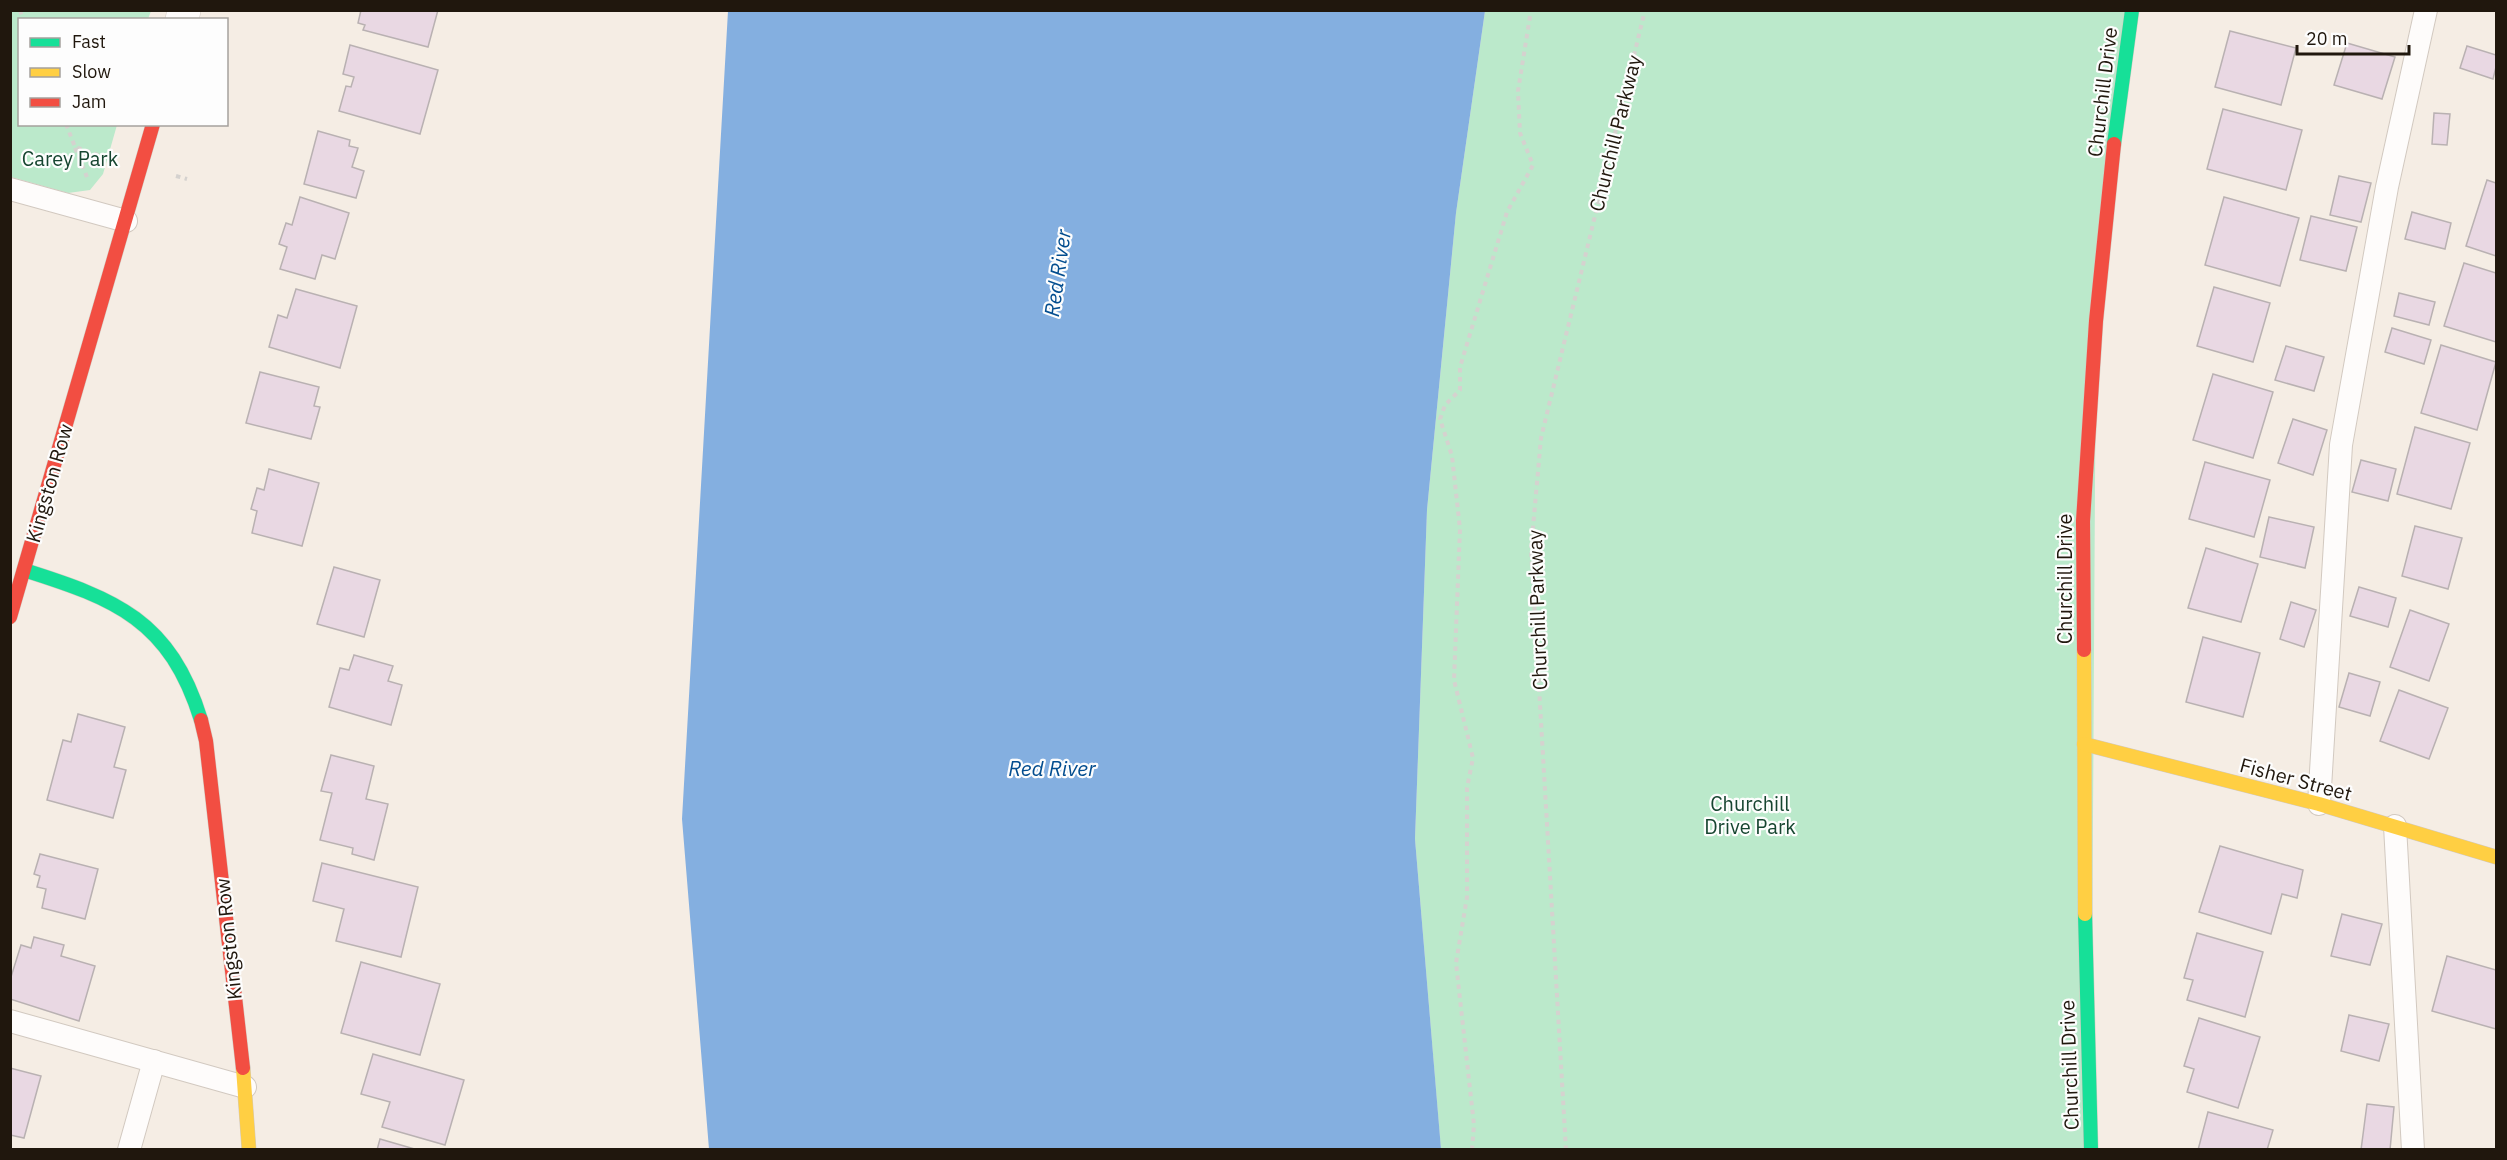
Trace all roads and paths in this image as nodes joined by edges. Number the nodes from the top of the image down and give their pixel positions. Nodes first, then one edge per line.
1 (1531, 10) edge
2 (1645, 10) edge
3 (2132, 10) edge
4 (2426, 10) edge
5 (67, 126) edge
6 (152, 126) edge
7 (75, 147) junction
8 (101, 156) dead end
9 (87, 177) dead end
10 (10, 189) edge
11 (126, 221) junction
12 (24, 570) junction
13 (10, 617) edge
14 (2084, 744) junction
15 (2319, 804) junction
16 (2395, 826) junction
17 (2496, 857) edge
18 (10, 1021) edge
19 (154, 1061) junction
20 (245, 1087) junction
21 (129, 1149) edge
22 (249, 1149) edge
23 (1472, 1149) edge
24 (1566, 1149) edge
25 (2091, 1149) edge
26 (2413, 1149) edge

1 - 23 path
2 - 24 path, Churchill Parkway
3 - 14 street, Churchill Drive
4 - 15 lane
5 - 7 path
6 - 11 street, Kingston Row
7 - 8 path
7 - 9 path
10 - 11 lane
11 - 12 street, Kingston Row
12 - 13 street
12 - 20 street, Kingston Row
14 - 15 street, Fisher Street
14 - 25 street, Churchill Drive
15 - 16 street, Fisher Street
16 - 17 street, Fisher Street
16 - 26 lane
18 - 19 lane
19 - 20 lane
19 - 21 lane
20 - 22 street, Kingston Row

